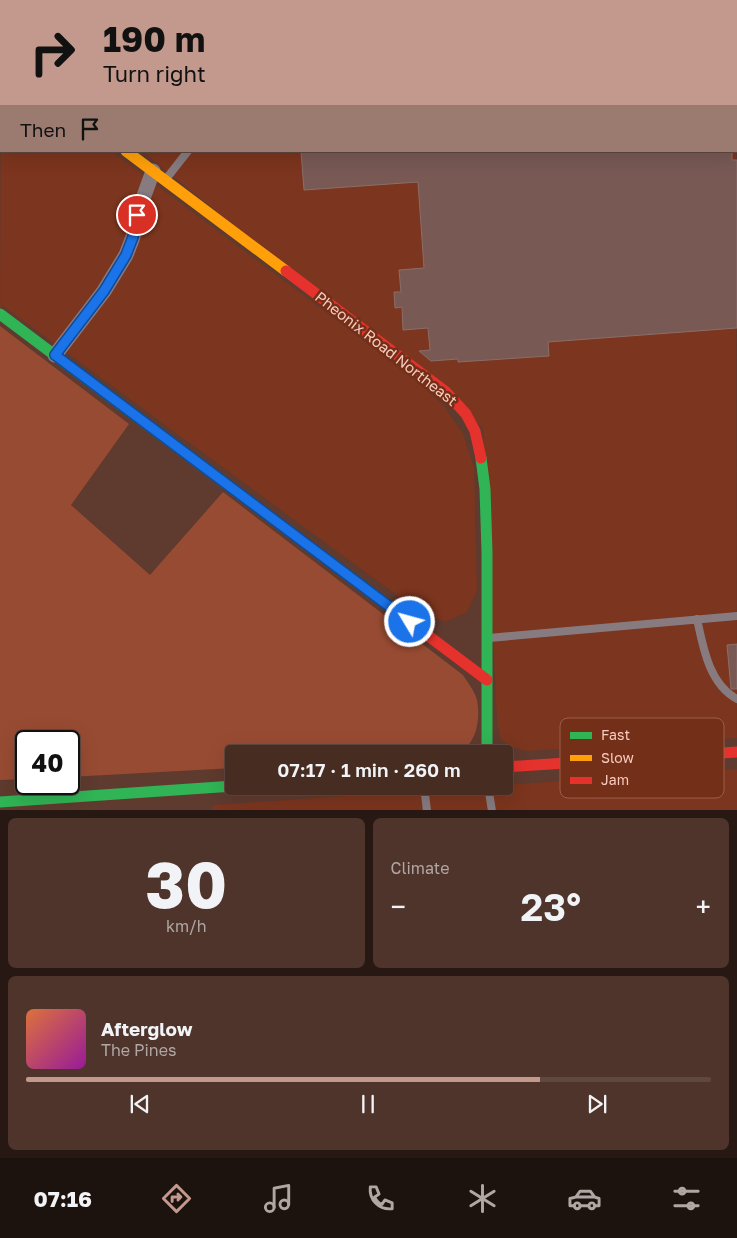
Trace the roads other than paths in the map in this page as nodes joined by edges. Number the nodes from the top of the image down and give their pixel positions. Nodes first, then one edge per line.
1 (127, 152) edge
2 (187, 152) edge
3 (159, 176) junction
4 (0, 314) edge
5 (55, 355) junction
6 (737, 616) edge
7 (697, 619) junction
8 (487, 638) junction
9 (487, 680) junction
10 (737, 699) edge
11 (487, 745) edge
12 (737, 752) edge
13 (724, 753) edge
14 (560, 764) edge
15 (513, 767) edge
16 (225, 787) edge
17 (425, 795) edge
18 (490, 795) edge
19 (0, 802) edge
20 (427, 810) edge
21 (492, 810) edge

1 - 3 street, Pheonix Road Northeast
2 - 3 lane
3 - 5 street
3 - 8 street, Pheonix Road Northeast
4 - 5 street
5 - 9 street
6 - 7 lane
7 - 8 lane
7 - 10 lane
8 - 9 street, Pheonix Road Northeast
9 - 11 street, Pheonix Road Northeast
12 - 13 street
14 - 15 street
16 - 19 street
17 - 20 lane
18 - 21 lane

